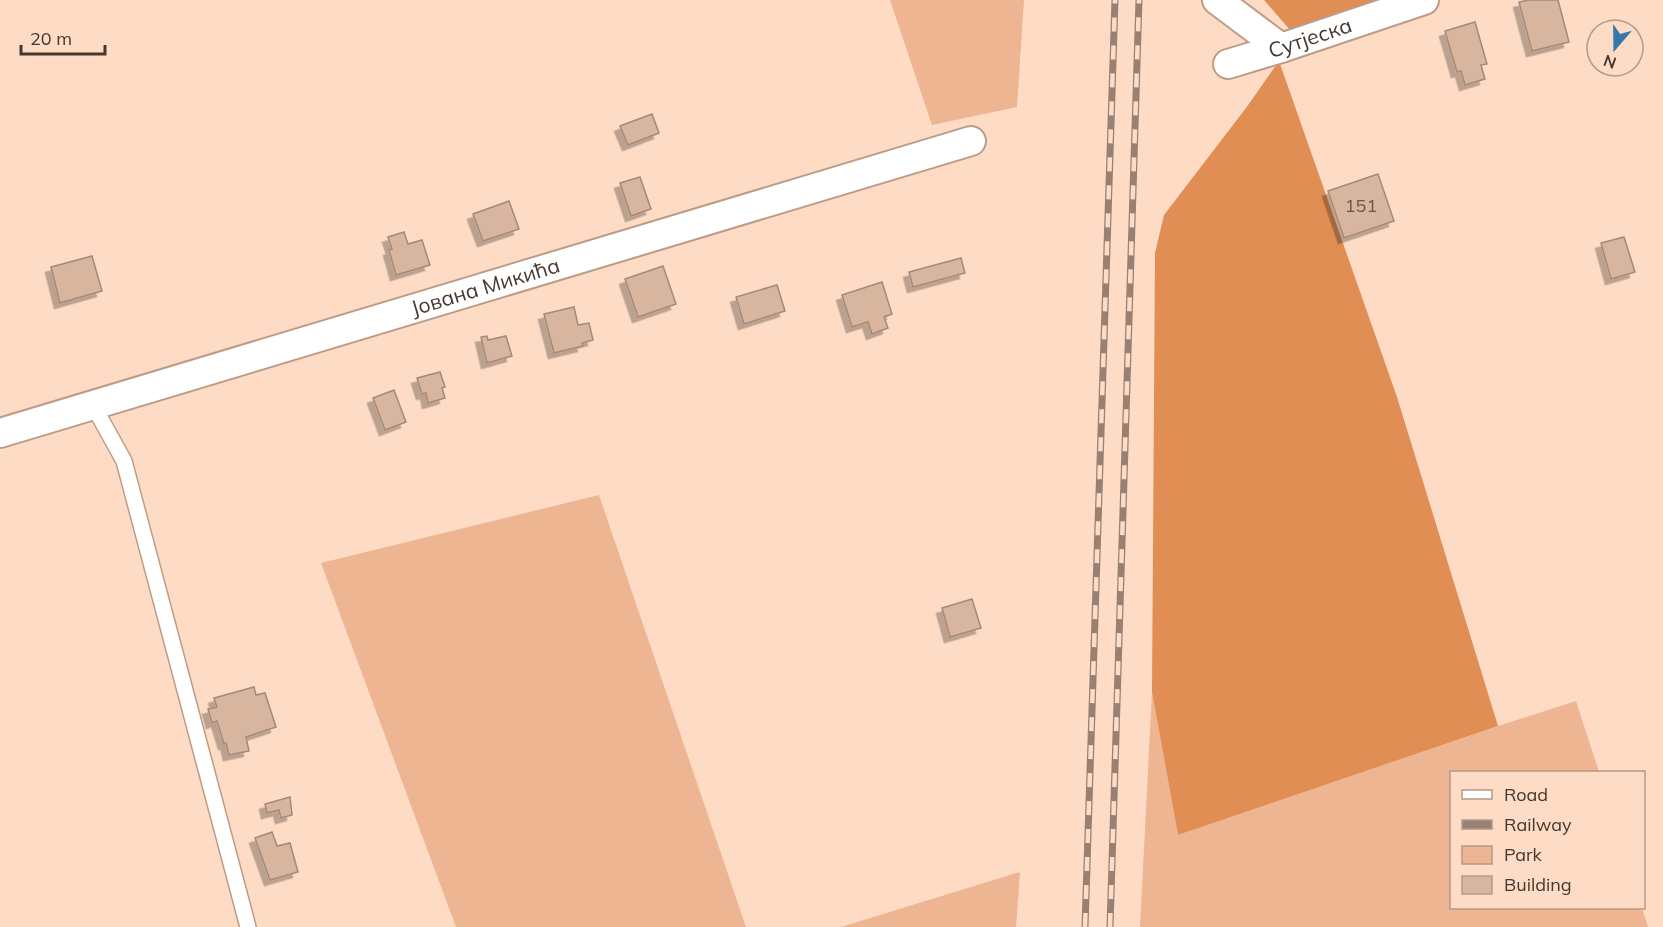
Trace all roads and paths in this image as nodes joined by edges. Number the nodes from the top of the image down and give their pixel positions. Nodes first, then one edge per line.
1 (1217, 0) edge
2 (1424, 0) edge
3 (1281, 48) junction
4 (1228, 64) dead end
5 (971, 141) dead end
6 (93, 405) junction
7 (0, 432) edge
8 (248, 927) edge

1 - 3 street
2 - 3 street, Сутјеска
3 - 4 street, Сутјеска
5 - 6 street, Јована Микића
6 - 7 street, Јована Микића
6 - 8 lane

